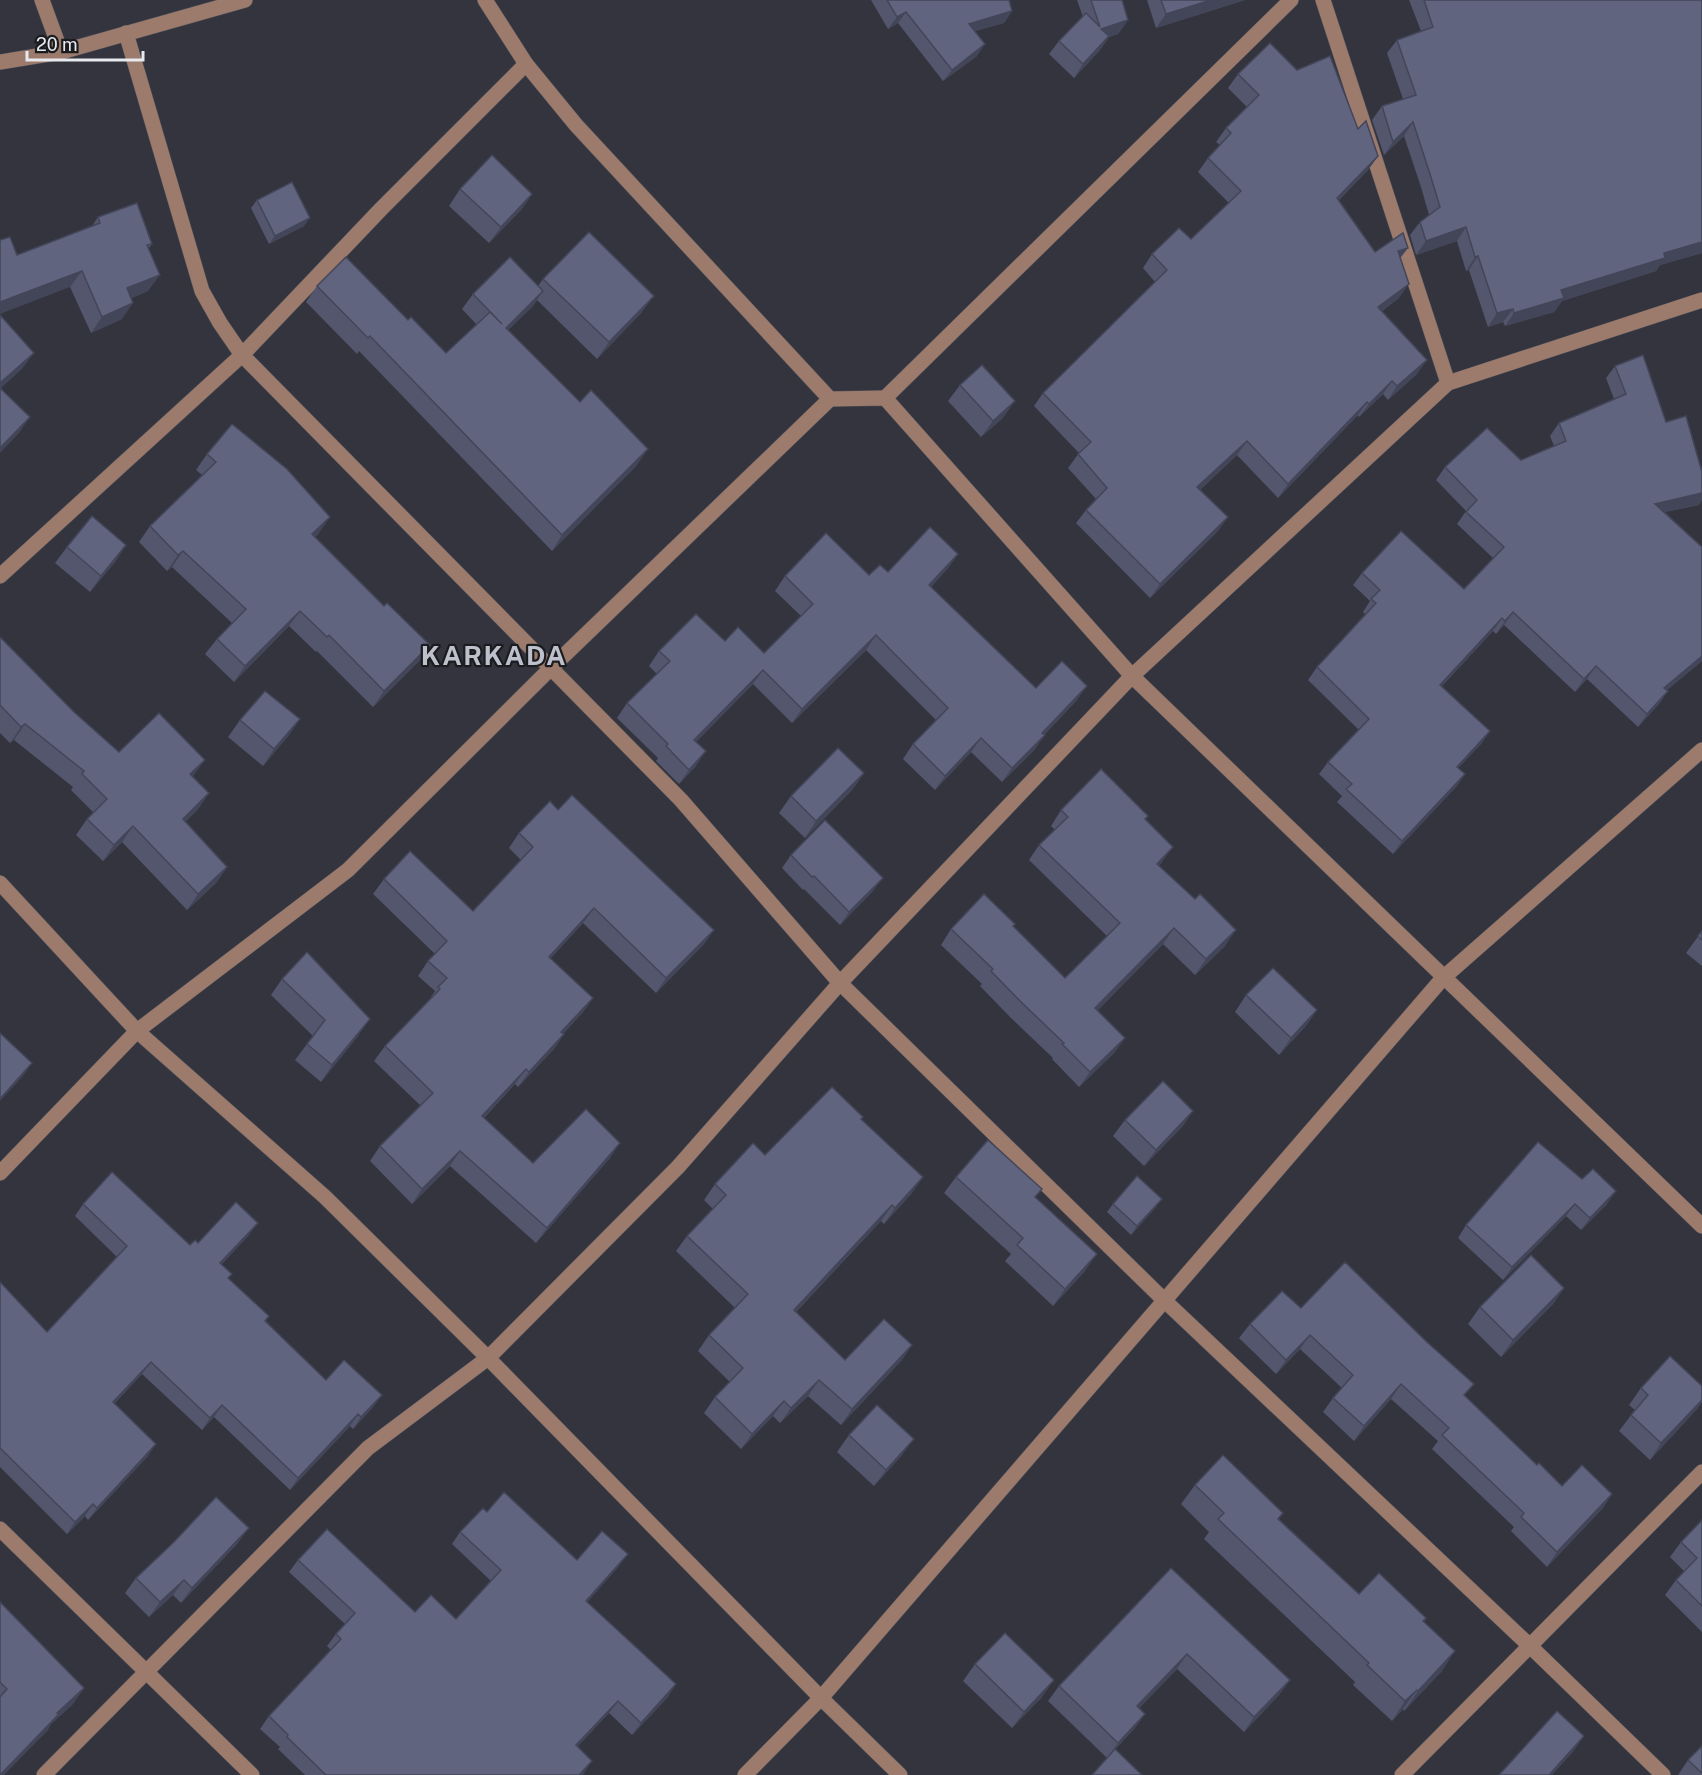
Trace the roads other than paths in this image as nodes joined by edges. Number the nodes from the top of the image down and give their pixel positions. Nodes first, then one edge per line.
1 (42, 0) edge
2 (245, 0) edge
3 (485, 0) edge
4 (1291, 0) edge
5 (1323, 0) edge
6 (126, 33) junction
7 (61, 52) junction
8 (0, 62) edge
9 (526, 64) junction
10 (1702, 300) edge
11 (242, 355) junction
12 (1448, 383) junction
13 (885, 398) junction
14 (830, 399) junction
15 (0, 576) edge
16 (550, 669) junction
17 (1132, 676) junction
18 (1702, 750) edge
19 (0, 883) edge
20 (1443, 978) junction
21 (840, 983) junction
22 (136, 1031) junction
23 (0, 1173) edge
24 (1702, 1226) edge
25 (1165, 1301) junction
26 (488, 1358) junction
27 (1702, 1472) edge
28 (0, 1529) edge
29 (1530, 1647) junction
30 (147, 1672) junction
31 (821, 1698) junction
32 (44, 1775) edge
33 (252, 1775) edge
34 (745, 1775) edge
35 (900, 1775) edge
36 (1402, 1775) edge
37 (1663, 1775) edge

1 - 7 street
2 - 6 street
3 - 9 street
4 - 13 street
5 - 12 street
6 - 7 street
6 - 11 street
7 - 8 street
9 - 11 street
9 - 14 street
10 - 12 street
11 - 15 street
11 - 16 street
12 - 17 street
13 - 14 street
13 - 17 street
14 - 16 street
16 - 21 street
16 - 22 street
17 - 20 street
17 - 21 street
18 - 20 street
19 - 22 street
20 - 24 street
20 - 25 street
21 - 25 street
21 - 26 street
22 - 23 street
22 - 26 street
25 - 29 street
25 - 31 street
26 - 30 street
26 - 31 street
27 - 29 street
28 - 30 street
29 - 36 street
29 - 37 street
30 - 32 street
30 - 33 street
31 - 34 street
31 - 35 street

